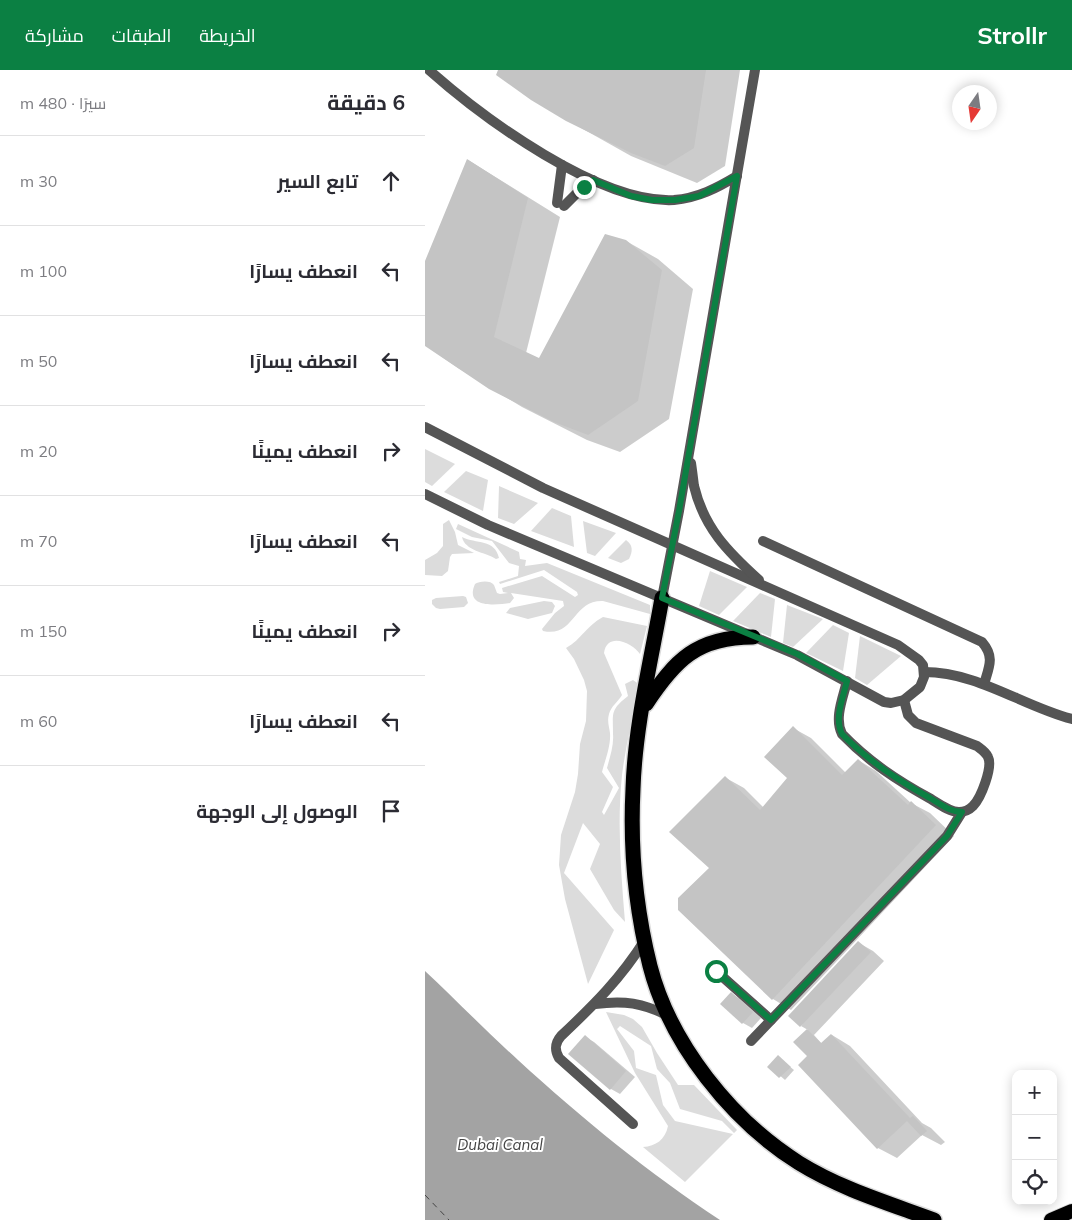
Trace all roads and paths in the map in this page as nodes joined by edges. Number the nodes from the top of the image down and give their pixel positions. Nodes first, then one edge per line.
1 (429, 70) edge
2 (755, 70) edge
3 (562, 165) junction
4 (737, 176) junction
5 (593, 180) junction
6 (425, 428) edge
7 (689, 455) junction
8 (425, 494) edge
9 (763, 541) dead end
10 (673, 545) junction
11 (766, 586) junction
12 (662, 598) junction
13 (753, 637) junction
14 (924, 672) junction
15 (847, 681) junction
16 (984, 684) junction
17 (903, 700) junction
18 (641, 712) junction
19 (1072, 719) edge
20 (962, 812) junction
21 (645, 940) junction
22 (716, 971) dead end
23 (595, 1004) junction
24 (669, 1016) junction
25 (771, 1020) junction
26 (751, 1041) dead end
27 (633, 1124) dead end
28 (1072, 1211) edge
29 (934, 1220) edge
30 (1051, 1220) edge

1 - 3 street
2 - 4 street
3 - 5 street
3 - 5 street
4 - 5 street
4 - 7 street
6 - 10 street
7 - 10 street
7 - 11 street
8 - 12 street
9 - 16 street
10 - 11 street
10 - 12 street
11 - 14 street
12 - 13 street
12 - 18 highway
13 - 15 street
13 - 18 highway
14 - 16 street
14 - 17 street
15 - 17 street
15 - 20 street
16 - 19 street
17 - 20 street
18 - 21 highway
20 - 25 street
21 - 23 street
21 - 24 highway
22 - 25 street
23 - 24 street
23 - 27 street
24 - 29 highway
25 - 26 street
28 - 30 highway

